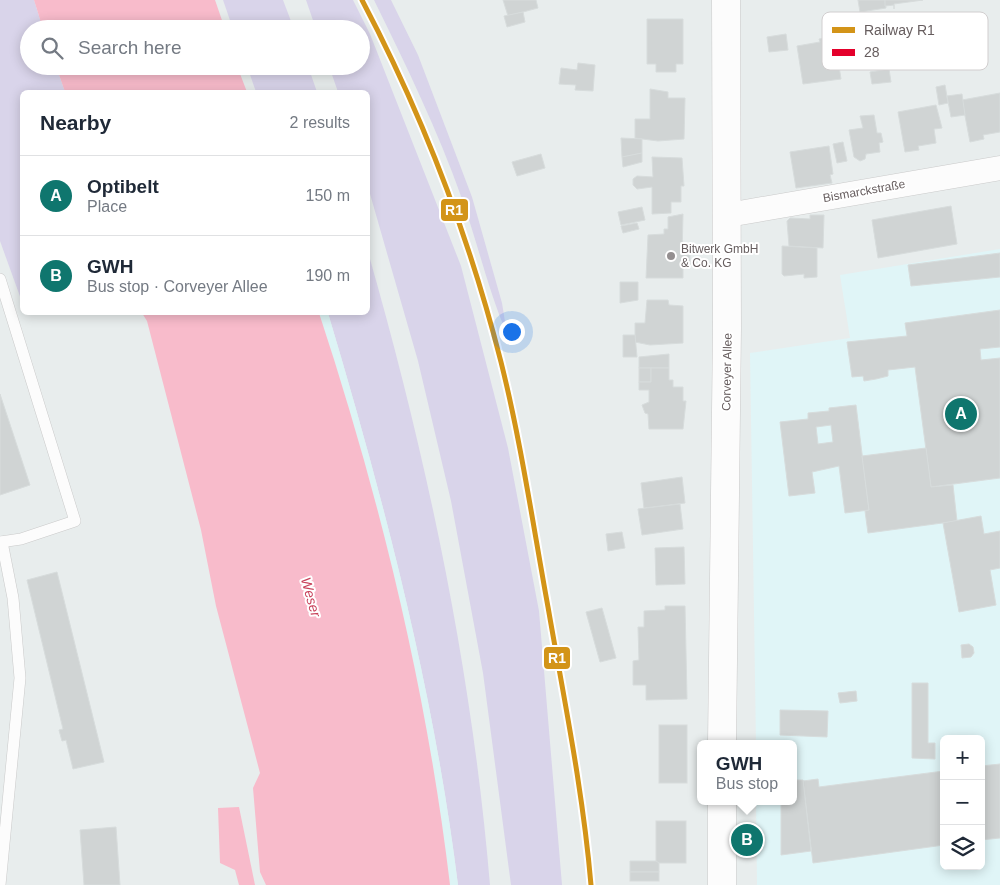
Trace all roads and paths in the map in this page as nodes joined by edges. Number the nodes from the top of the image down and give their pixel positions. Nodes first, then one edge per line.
1 (726, 0) edge
2 (1000, 168) edge
3 (728, 215) junction
4 (0, 279) edge
5 (1, 542) edge
6 (0, 597) edge
7 (13, 598) junction
8 (722, 740) edge
9 (722, 805) edge
10 (0, 885) edge
11 (722, 885) edge

1 - 3 street, Corveyer Allee
2 - 3 street, Bismarckstraße
3 - 8 street, Corveyer Allee
4 - 5 lane
5 - 7 lane
6 - 7 lane
7 - 10 lane
9 - 11 street

